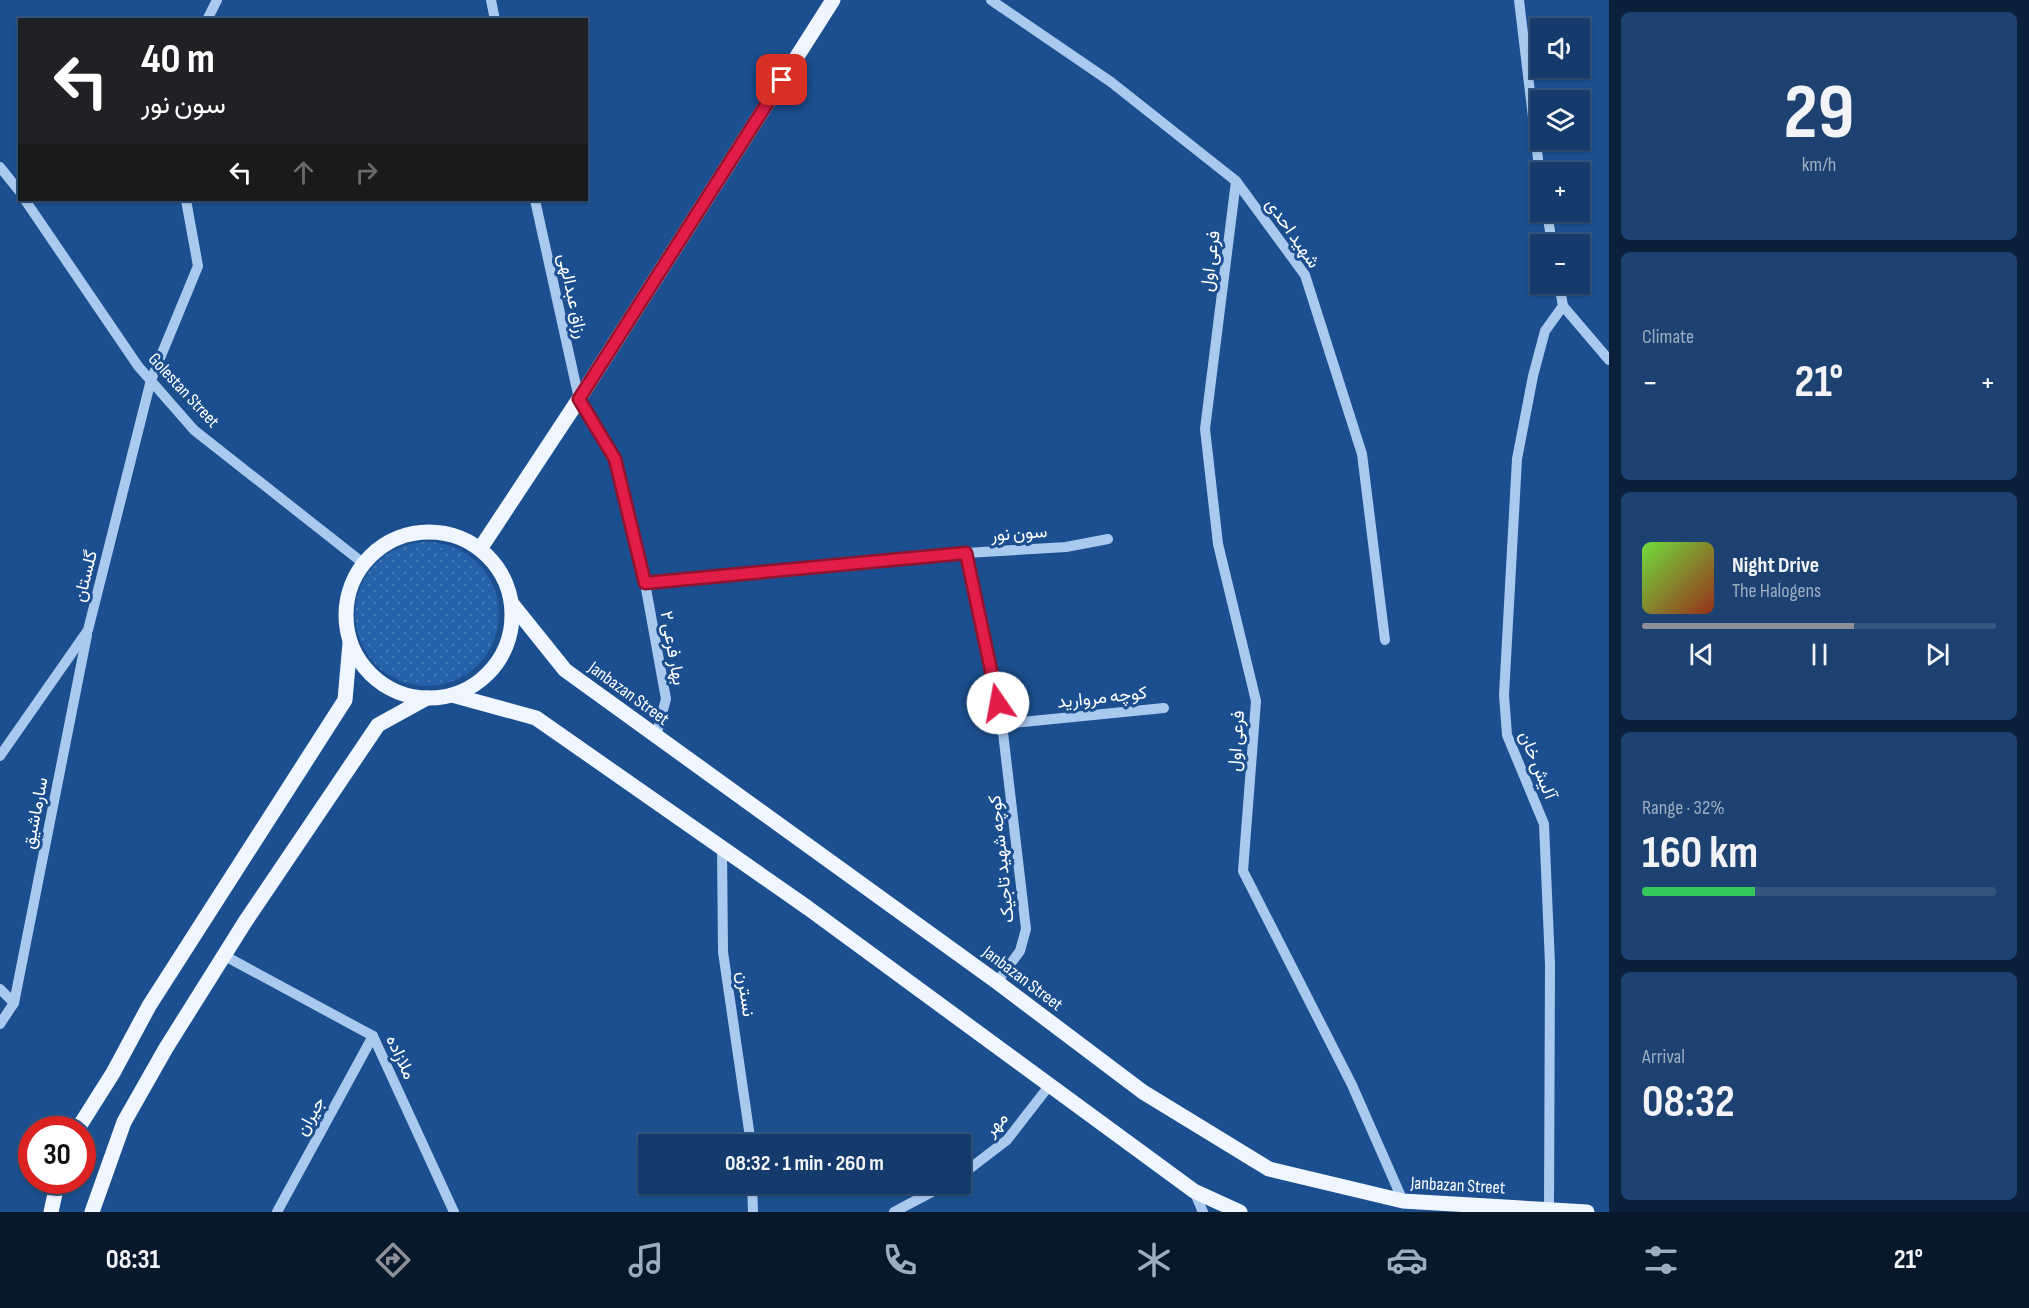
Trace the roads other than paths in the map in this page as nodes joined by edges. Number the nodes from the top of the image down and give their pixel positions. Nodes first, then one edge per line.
1 (217, 0) edge
2 (491, 0) edge
3 (833, 0) edge
4 (991, 0) edge
5 (1519, 0) edge
6 (208, 18) edge
7 (495, 18) edge
8 (1538, 162) edge
9 (0, 167) edge
10 (1236, 181) junction
11 (18, 190) edge
12 (26, 201) edge
13 (186, 201) edge
14 (535, 201) edge
15 (1561, 294) edge
16 (1563, 306) junction
17 (1609, 360) edge
18 (151, 380) junction
19 (579, 399) junction
20 (1108, 539) dead end
21 (480, 549) junction
22 (966, 553) junction
23 (363, 563) junction
24 (645, 583) junction
25 (512, 604) junction
26 (88, 630) junction
27 (1385, 640) dead end
28 (350, 643) junction
29 (452, 695) junction
30 (427, 698) junction
31 (1164, 708) dead end
32 (1002, 724) junction
33 (656, 736) junction
34 (0, 756) edge
35 (722, 848) junction
36 (225, 957) junction
37 (997, 982) junction
38 (0, 988) edge
39 (14, 1002) junction
40 (0, 1024) edge
41 (373, 1036) junction
42 (1049, 1086) junction
43 (86, 1116) edge
44 (750, 1134) edge
45 (971, 1167) edge
46 (1194, 1191) junction
47 (55, 1194) edge
48 (752, 1194) edge
49 (932, 1194) edge
50 (1403, 1202) junction
51 (907, 1210) edge
52 (1549, 1210) junction
53 (51, 1212) edge
54 (92, 1212) edge
55 (277, 1212) edge
56 (454, 1212) edge
57 (753, 1212) edge
58 (894, 1212) edge
59 (1203, 1212) edge
60 (1240, 1212) edge
61 (1587, 1212) edge

1 - 6 street
2 - 7 street
3 - 19 main road
4 - 10 street, شهید احدی
5 - 8 street
9 - 11 street
10 - 27 street, شهید احدی
10 - 50 street, فرعی اول
12 - 18 street, Golestan Street
13 - 18 street, گلستان
14 - 19 street, رزاق عبدالهی
15 - 16 street
16 - 17 street
16 - 52 street, آلیش خان
18 - 23 street, Golestan Street
18 - 26 street, گلستان
19 - 21 main road
19 - 24 street, بهار فرعی ۲
20 - 22 street, سون نور
21 - 23 main road
21 - 25 main road
22 - 24 street, سون نور
22 - 32 street
23 - 28 main road
24 - 33 street, بهار فرعی ۲
25 - 29 main road
25 - 33 main road, Janbazan Street
26 - 34 street, گلستان
26 - 39 street, سارماشیق
28 - 30 main road
28 - 43 main road
29 - 30 main road
29 - 35 main road
30 - 36 main road
31 - 32 street, کوچه مروارید
32 - 37 street, کوچه شهید تاجیک
33 - 37 main road, Janbazan Street
35 - 42 main road
35 - 44 street, نسترن
36 - 41 street, ملازاده
36 - 54 main road
37 - 50 main road, Janbazan Street
38 - 39 street
39 - 40 street
41 - 55 street, جیران
41 - 56 street, ملازاده
42 - 45 street, مهر
42 - 46 main road
46 - 59 street
46 - 60 main road
47 - 53 main road
48 - 57 street
49 - 51 street
50 - 52 main road, Janbazan Street
51 - 58 street
52 - 61 main road, Janbazan Street

